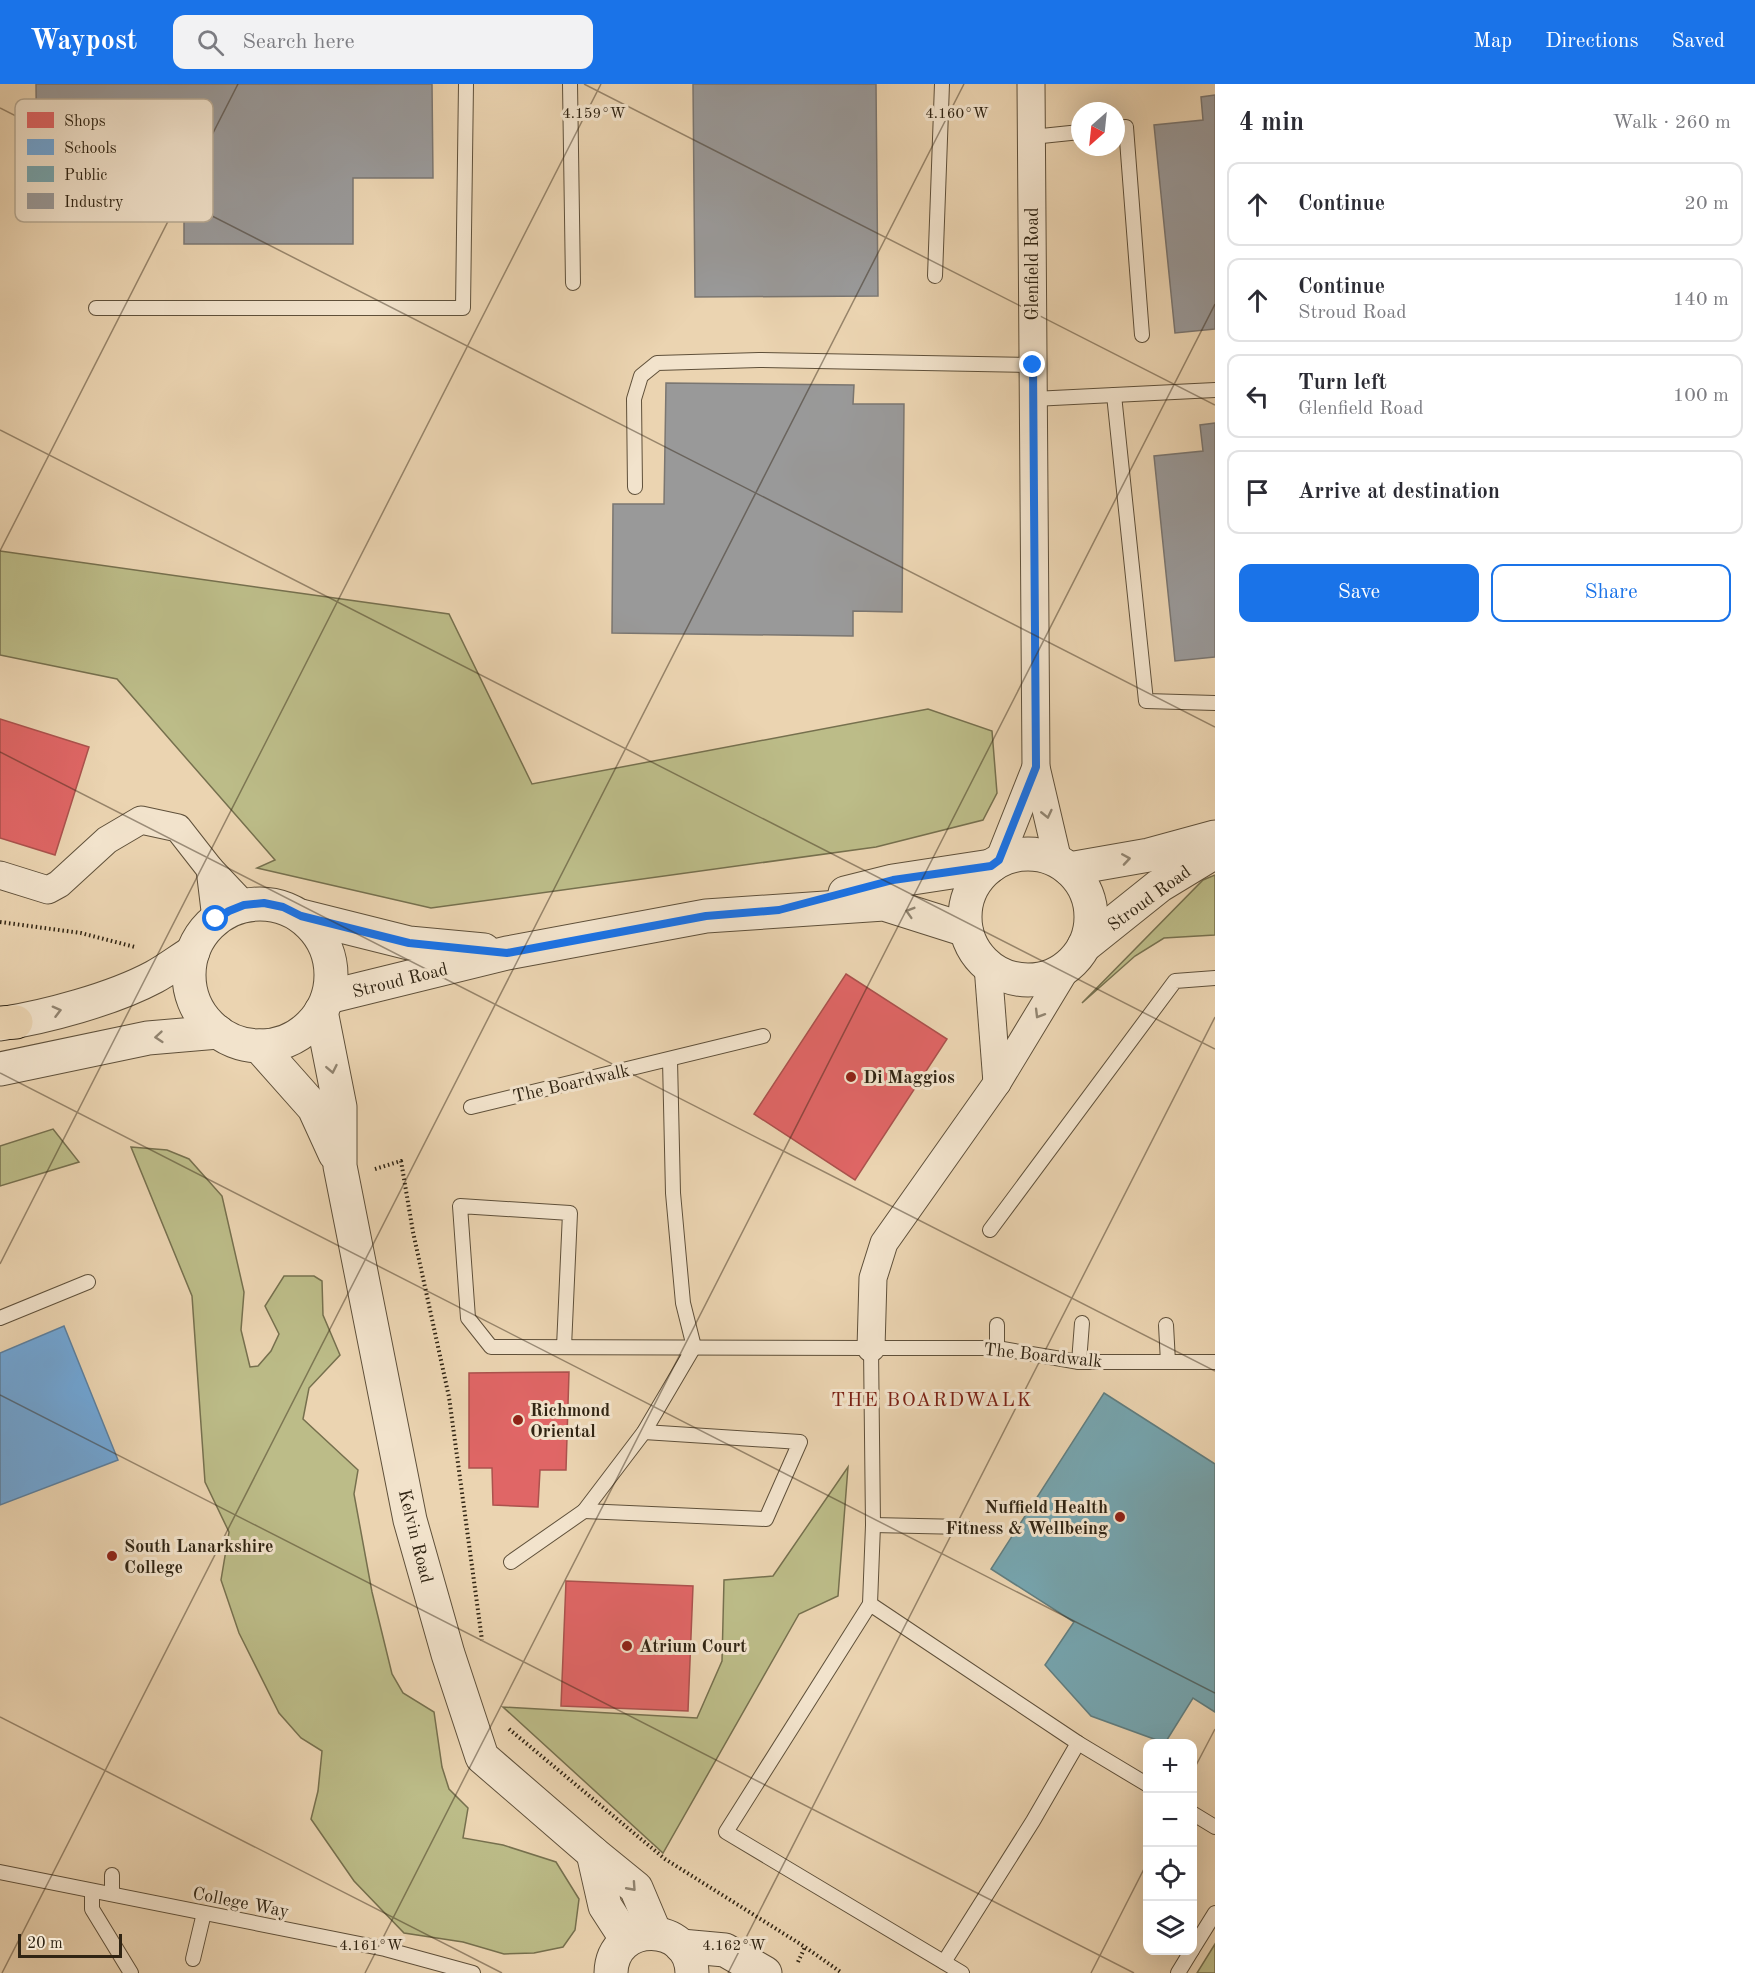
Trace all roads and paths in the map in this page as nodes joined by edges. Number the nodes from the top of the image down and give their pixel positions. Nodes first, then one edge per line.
1 (466, 84) edge
2 (570, 84) edge
3 (942, 84) edge
4 (1031, 84) edge
5 (1125, 127) edge
6 (1071, 133) edge
7 (1032, 137) junction
8 (935, 276) dead end
9 (573, 283) dead end
10 (96, 308) dead end
11 (1142, 336) dead end
12 (1033, 365) junction
13 (1215, 390) edge
14 (1114, 395) junction
15 (1033, 399) junction
16 (635, 487) dead end
17 (1215, 703) edge
18 (1036, 767) junction
19 (1215, 837) edge
20 (1215, 852) edge
21 (995, 863) junction
22 (1063, 865) junction
23 (0, 875) edge
24 (779, 910) junction
25 (230, 912) junction
26 (301, 916) junction
27 (0, 922) edge
28 (966, 930) junction
29 (507, 953) junction
30 (1077, 955) junction
31 (187, 956) junction
32 (988, 966) junction
33 (1215, 978) edge
34 (325, 1004) junction
35 (5, 1023) edge
36 (218, 1032) junction
37 (764, 1036) dead end
38 (259, 1046) junction
39 (670, 1060) junction
40 (0, 1069) edge
41 (997, 1083) junction
42 (471, 1107) dead end
43 (341, 1173) junction
44 (990, 1230) dead end
45 (88, 1282) dead end
46 (0, 1318) edge
47 (1082, 1323) dead end
48 (997, 1325) dead end
49 (1166, 1325) dead end
50 (564, 1347) junction
51 (694, 1347) junction
52 (871, 1348) junction
53 (997, 1348) junction
54 (1079, 1362) junction
55 (1168, 1362) junction
56 (1215, 1362) edge
57 (644, 1432) junction
58 (584, 1511) junction
59 (873, 1525) junction
60 (964, 1527) dead end
61 (511, 1562) dead end
62 (870, 1604) junction
63 (483, 1643) dead end
64 (500, 1722) dead end
65 (1078, 1743) junction
66 (1143, 1782) edge
67 (1197, 1816) edge
68 (1215, 1827) edge
69 (0, 1872) edge
70 (112, 1875) dead end
71 (92, 1891) junction
72 (112, 1894) junction
73 (204, 1913) junction
74 (1215, 1913) edge
75 (1197, 1942) edge
76 (664, 1948) edge
77 (1189, 1955) edge
78 (193, 1959) dead end
79 (944, 1962) junction
80 (131, 1973) edge
81 (472, 1973) edge
82 (611, 1973) edge
83 (765, 1973) edge
84 (843, 1973) edge
85 (962, 1973) edge
86 (1178, 1973) edge

1 - 10 lane
2 - 9 lane
3 - 8 lane
4 - 7 street, Glenfield Road
5 - 11 lane
6 - 7 lane
7 - 12 street, Glenfield Road
12 - 15 street, Glenfield Road
12 - 16 lane
13 - 14 lane
14 - 15 lane
14 - 17 lane
15 - 18 street, Glenfield Road
18 - 21 street, Glenfield Road
18 -> 22 street, Glenfield Road
22 -> 19 street, Stroud Road
20 - 30 street, Stroud Road
21 - 22 street
21 - 24 street, Stroud Road
21 - 28 street
22 - 30 street
23 - 25 street
28 -> 24 street, Stroud Road
24 - 29 street, Stroud Road
25 - 26 street
25 - 31 street
26 - 29 street, Stroud Road
26 - 34 street
27 - 31 path
28 - 32 street
29 - 34 street, Stroud Road
30 - 32 street
30 -> 41 street
35 -> 31 street
31 - 36 street
32 - 41 street
33 - 44 lane
34 - 38 street
34 -> 43 street, Kelvin Road
36 - 38 street
36 -> 40 street
37 - 39 lane, The Boardwalk
38 - 43 street, Kelvin Road
39 - 42 lane, The Boardwalk
39 - 51 lane
41 - 52 street
43 - 63 path
43 - 76 street, Kelvin Road
45 - 46 lane
47 - 54 lane
48 - 53 lane
49 - 55 lane
50 - 50 lane, The Boardwalk
50 - 51 lane, The Boardwalk
51 - 52 lane, The Boardwalk
51 - 57 lane
52 - 53 lane, The Boardwalk
52 - 59 lane
53 - 54 lane, The Boardwalk
54 - 55 lane, The Boardwalk
55 - 56 lane, The Boardwalk
57 - 58 lane
57 - 58 lane
58 - 61 lane
59 - 60 lane
59 - 62 lane
62 - 65 lane
62 - 79 lane
64 - 84 path
65 - 66 lane
65 - 79 lane
67 - 68 lane
69 - 71 lane, College Way
70 - 72 lane
71 - 72 lane, College Way
71 - 80 lane
72 - 73 lane, College Way
73 - 78 lane
73 - 81 lane, College Way
74 - 75 lane
76 - 82 street
76 - 83 street
77 - 86 lane
79 - 85 lane

